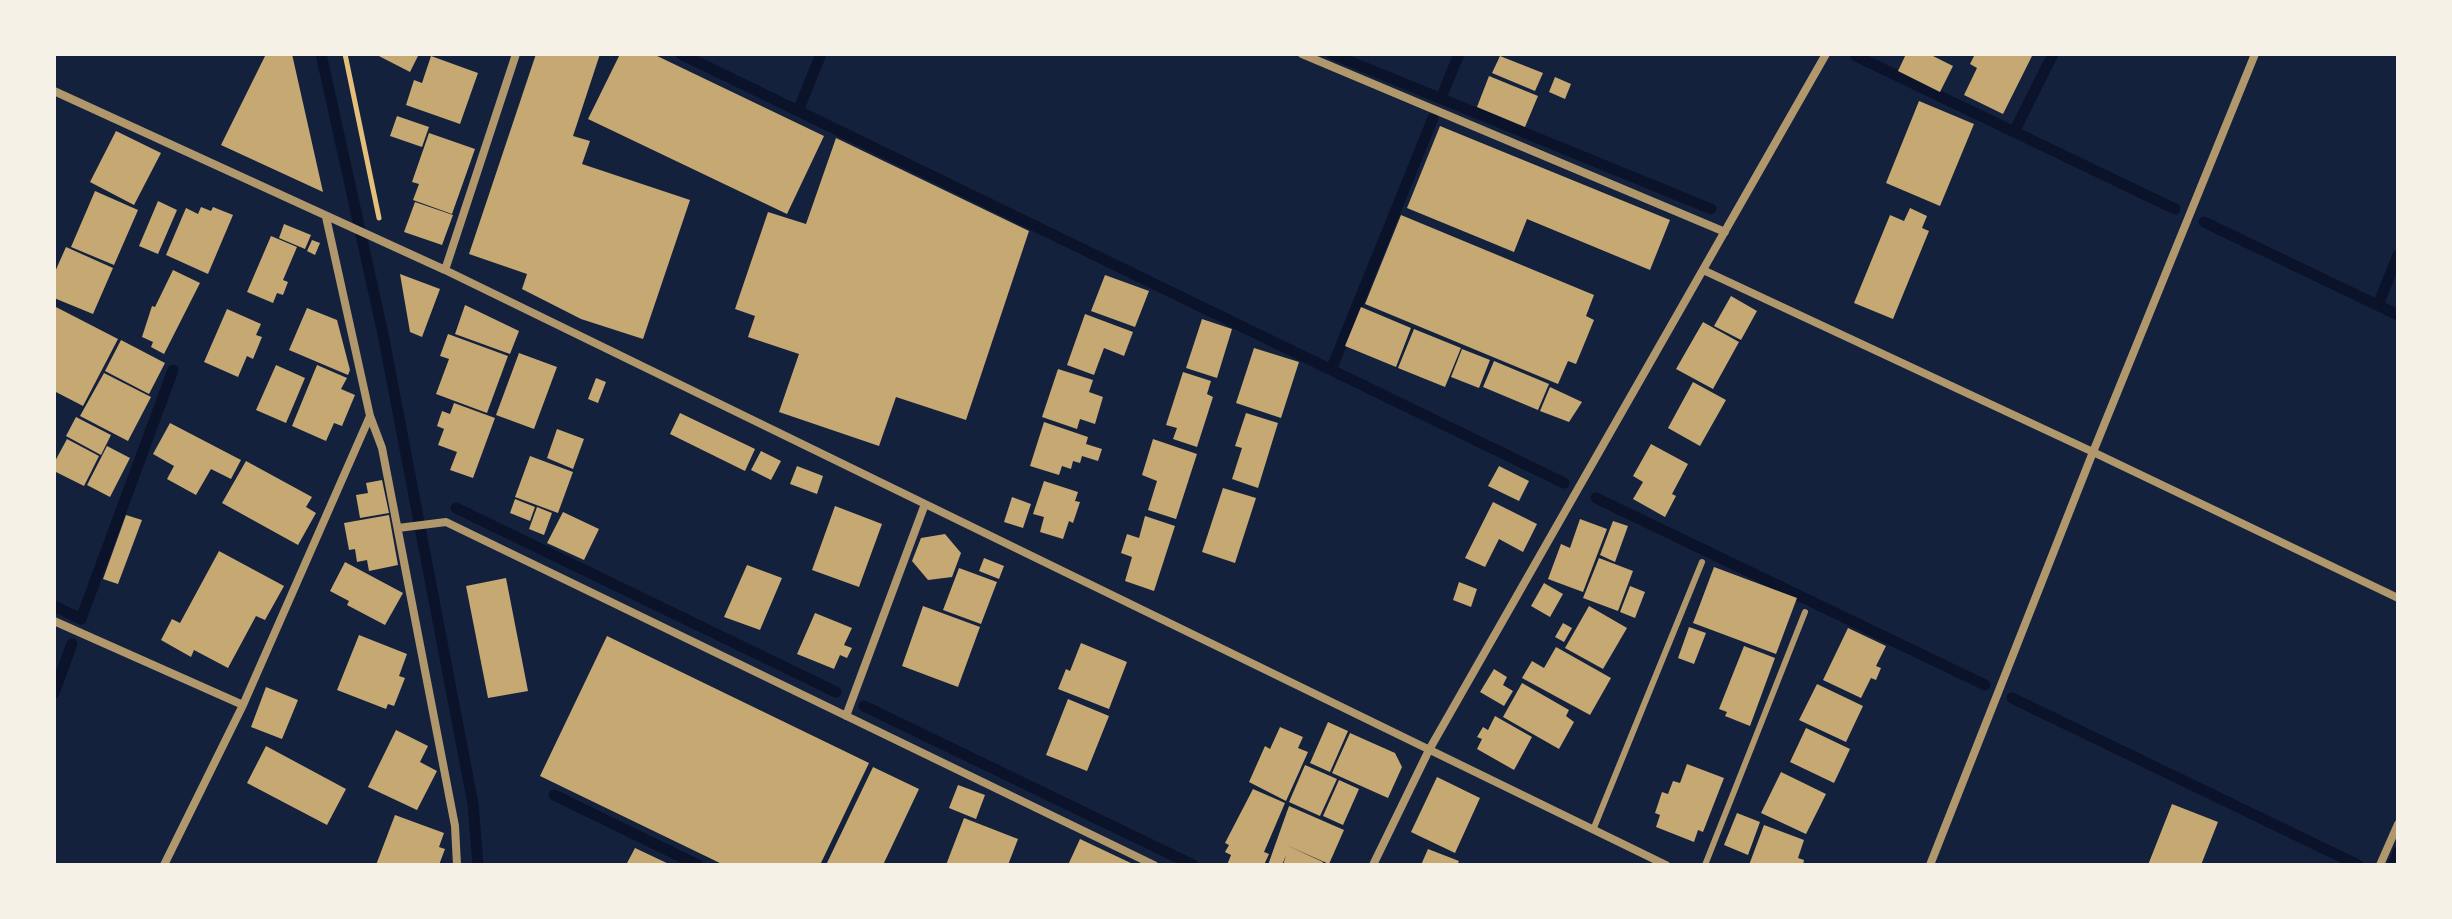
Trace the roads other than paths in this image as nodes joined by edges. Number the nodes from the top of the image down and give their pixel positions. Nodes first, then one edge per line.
1 (516, 54) edge
2 (1302, 54) edge
3 (1826, 54) edge
4 (2255, 54) edge
5 (54, 91) edge
6 (326, 217) junction
7 (1725, 232) junction
8 (445, 270) junction
9 (1703, 270) junction
10 (370, 416) junction
11 (2093, 452) junction
12 (925, 504) junction
13 (402, 528) junction
14 (1702, 562) dead end
15 (2398, 598) edge
16 (1805, 612) dead end
17 (54, 621) edge
18 (243, 705) junction
19 (846, 716) junction
20 (1429, 750) junction
21 (2398, 824) edge
22 (1593, 830) junction
23 (164, 865) edge
24 (457, 865) edge
25 (1154, 865) edge
26 (1373, 865) edge
27 (1666, 865) edge
28 (1705, 865) edge
29 (1930, 865) edge
30 (2380, 865) edge

1 - 8 street
2 - 7 street
3 - 7 street
4 - 11 street
5 - 6 street
6 - 8 street
6 - 10 street
7 - 9 street
8 - 12 street
9 - 11 street
9 - 20 street
10 - 13 street
10 - 18 street
11 - 15 street
11 - 29 street
12 - 19 street
12 - 20 street
13 - 19 street
13 - 24 street
14 - 22 lane
16 - 28 lane
17 - 18 street
18 - 23 street
19 - 25 street
20 - 22 street
20 - 26 street
21 - 30 street
22 - 27 street

